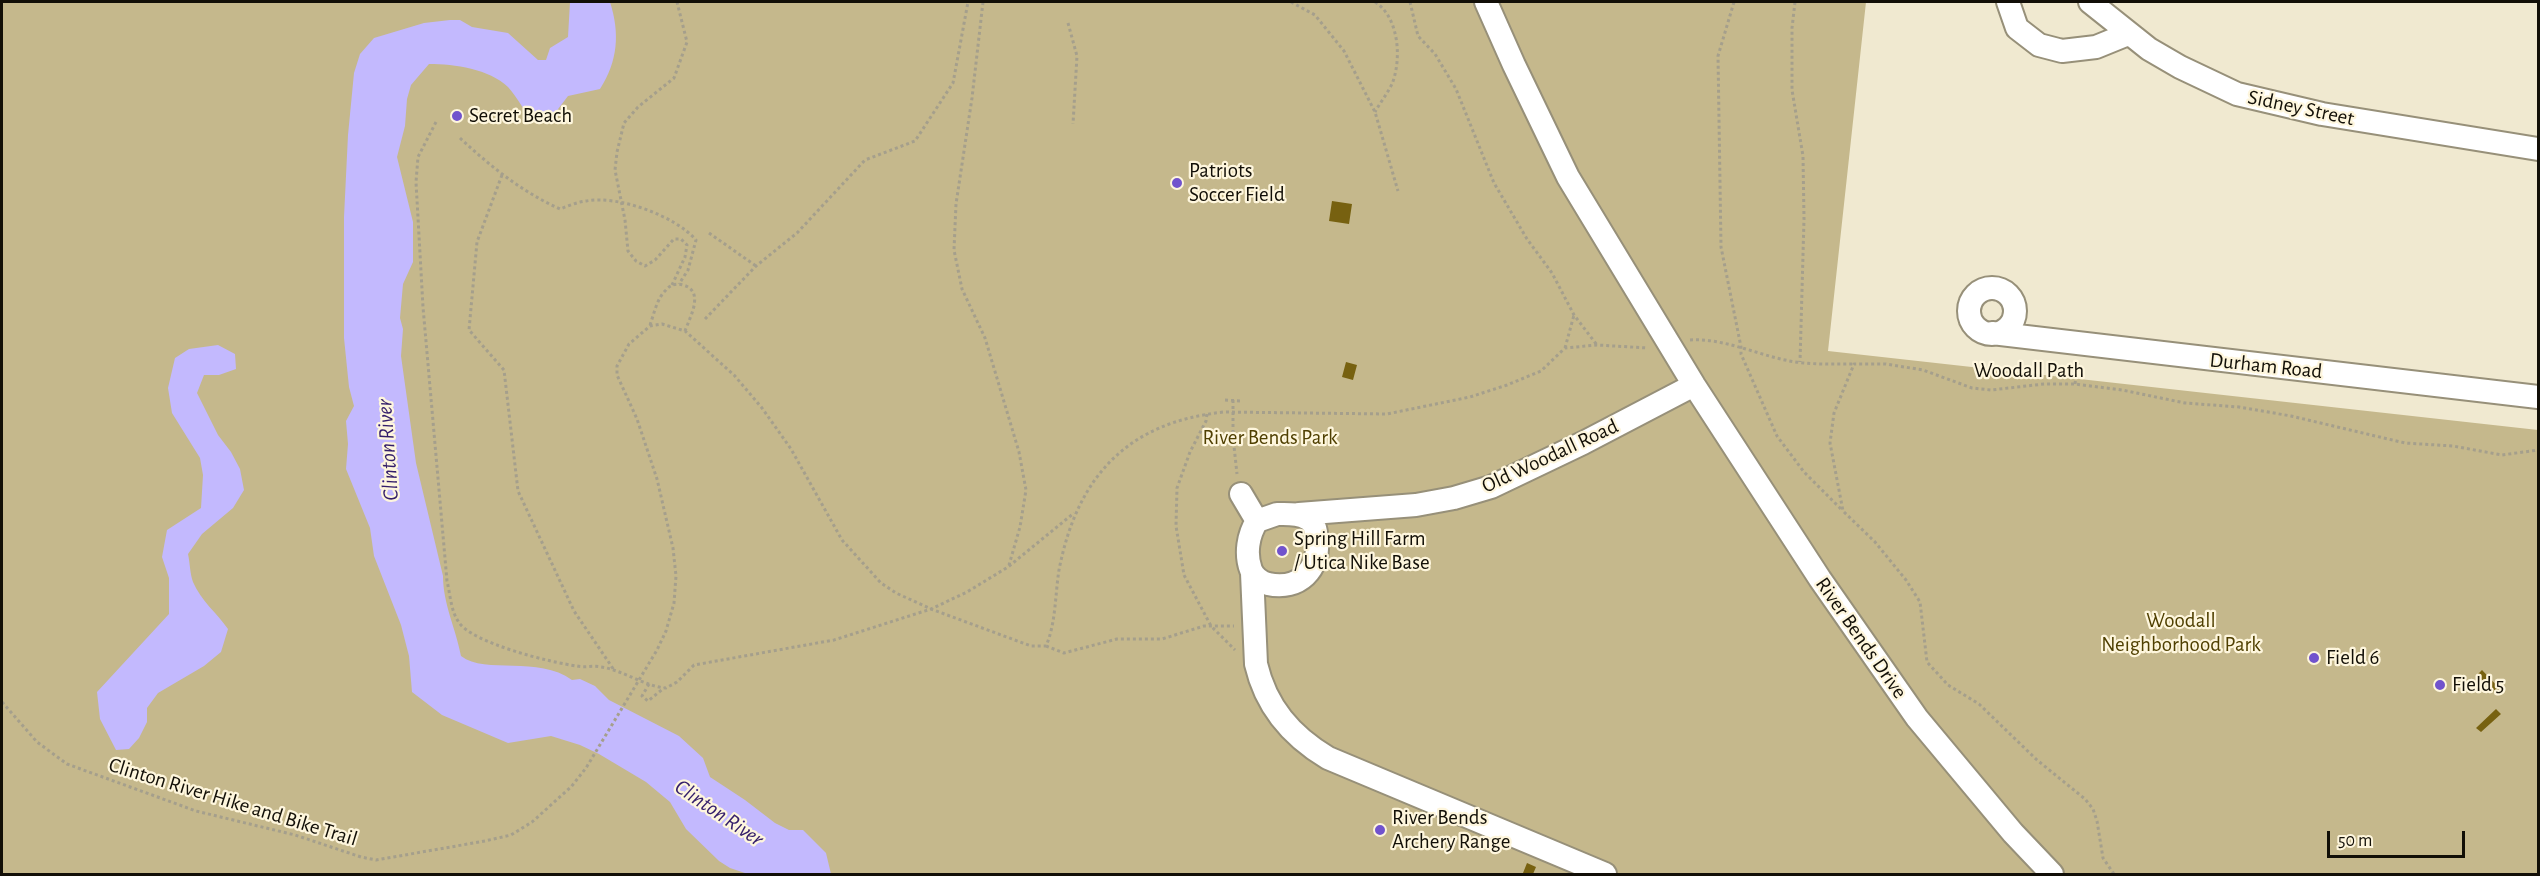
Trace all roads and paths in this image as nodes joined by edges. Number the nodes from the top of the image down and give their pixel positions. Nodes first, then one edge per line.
1 (677, 2) edge
2 (968, 2) edge
3 (983, 2) edge
4 (1291, 2) edge
5 (1375, 2) edge
6 (1410, 2) edge
7 (1486, 2) edge
8 (1734, 2) edge
9 (1795, 2) edge
10 (2008, 2) edge
11 (2090, 2) edge
12 (1068, 23) dead end
13 (2128, 34) junction
14 (1375, 112) junction
15 (436, 122) dead end
16 (1073, 124) dead end
17 (460, 138) dead end
18 (2538, 149) edge
19 (502, 175) junction
20 (1398, 190) dead end
21 (622, 201) junction
22 (709, 233) dead end
23 (756, 266) junction
24 (680, 284) junction
25 (672, 285) junction
26 (2014, 303) junction
27 (1574, 315) junction
28 (705, 319) dead end
29 (650, 326) junction
30 (685, 331) junction
31 (1992, 333) junction
32 (2029, 336) junction
33 (1683, 341) dead end
34 (1597, 345) junction
35 (1741, 347) junction
36 (1565, 348) junction
37 (1649, 348) dead end
38 (2079, 353) dead end
39 (1800, 362) junction
40 (1854, 364) junction
41 (2075, 384) junction
42 (1694, 385) junction
43 (2538, 397) edge
44 (1226, 400) dead end
45 (1233, 400) junction
46 (1241, 401) dead end
47 (1233, 413) junction
48 (1207, 414) junction
49 (2538, 450) edge
50 (1241, 494) joint
51 (1843, 511) junction
52 (1076, 512) junction
53 (1327, 512) junction
54 (1299, 514) junction
55 (1257, 521) junction
56 (1316, 534) junction
57 (1008, 567) junction
58 (1252, 573) junction
59 (1276, 586) junction
60 (1253, 604) junction
61 (931, 609) junction
62 (1211, 626) junction
63 (1254, 627) junction
64 (1046, 646) junction
65 (1256, 664) junction
66 (614, 670) junction
67 (640, 679) junction
68 (649, 684) junction
69 (664, 688) junction
70 (2, 702) edge
71 (1605, 874) edge
72 (2052, 874) edge
73 (2114, 874) edge

1 - 21 path
2 - 23 path
3 - 57 path
4 - 14 path
5 - 14 path
6 - 27 path
7 - 42 street, River Bends Drive
8 - 35 path
9 - 39 path
10 - 13 street
11 - 13 street, Sidney Street
12 - 16 path
13 - 18 street, Sidney Street
14 - 20 path
15 - 66 path
17 - 19 path
19 - 21 path
19 - 66 path
21 - 24 path
21 - 25 path
22 - 23 path
23 - 28 path
24 - 25 path
24 - 30 path
25 - 29 path
26 - 31 street
26 - 31 street
26 - 32 street
27 - 34 path
27 - 36 path
29 - 30 path
29 - 67 path, Clinton River Hike and Bike Trail
30 - 61 path
31 - 32 street, Durham Road
32 - 43 street, Durham Road
33 - 35 path, Woodall Path
34 - 36 path
34 - 37 path
35 - 39 path, Woodall Path
35 - 51 path
36 - 47 path
38 - 41 path
39 - 40 path, Woodall Path
40 - 41 path, Woodall Path
40 - 51 path
41 - 49 path, Woodall Path
42 - 53 street, Old Woodall Road
42 - 72 street, River Bends Drive
44 - 45 path
45 - 46 path
45 - 47 path
47 - 48 path
47 - 50 path
48 - 52 path
48 - 62 path
50 - 55 street
51 - 73 path
52 - 57 path
52 - 64 path
53 - 54 street, Old Woodall Road
53 - 56 street
54 - 55 street, Old Woodall Road
54 - 56 street
55 - 58 street
56 - 59 street
57 - 61 path
58 - 59 street
58 - 60 street
59 - 60 street
60 - 63 street
61 - 64 path
61 - 69 path
62 - 63 path
62 - 64 path
62 - 65 path
63 - 65 street
65 - 71 street
66 - 67 path
67 - 68 path
67 - 70 path, Clinton River Hike and Bike Trail
68 - 69 path
68 - 69 path

